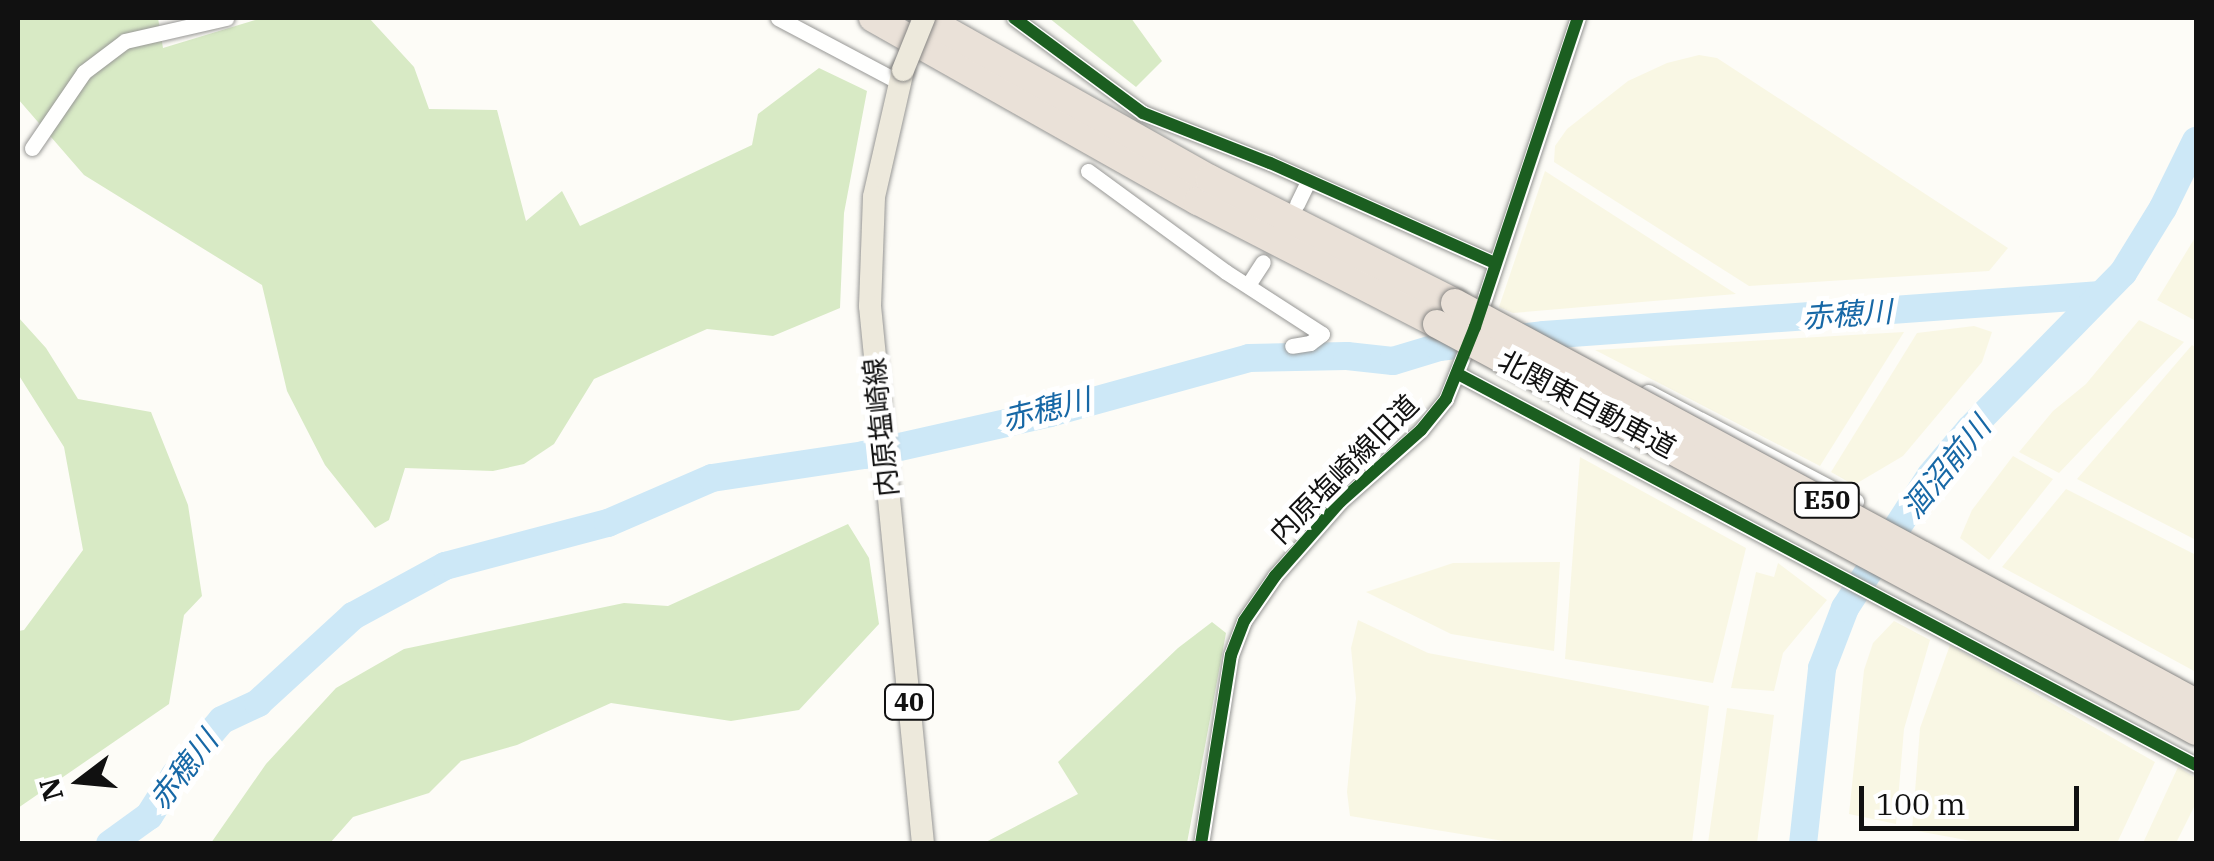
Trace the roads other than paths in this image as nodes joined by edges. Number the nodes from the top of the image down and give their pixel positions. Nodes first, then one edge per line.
1 (226, 18) edge
2 (778, 18) edge
3 (873, 18) edge
4 (924, 18) edge
5 (1014, 18) edge
6 (1578, 18) edge
7 (901, 76) junction
8 (32, 148) dead end
9 (1088, 171) dead end
10 (1308, 181) junction
11 (1297, 204) dead end
12 (1263, 262) dead end
13 (1495, 263) junction
14 (1248, 285) junction
15 (1446, 314) junction
16 (1292, 346) dead end
17 (1574, 352) dead end
18 (1458, 374) junction
19 (1616, 374) junction
20 (1580, 438) junction
21 (1856, 502) dead end
22 (2196, 703) edge
23 (2196, 732) edge
24 (2196, 765) edge
25 (923, 844) edge
26 (1201, 844) edge

1 - 8 street
2 - 7 street
3 - 15 highway, 北関東自動車道 / E50
4 - 7 main road, 内原塩崎線 / 40, bridge
4 - 15 highway, 北関東自動車道 / E50
5 - 10 street
6 - 13 street, 内原塩崎線旧道
7 - 25 main road, 内原塩崎線 / 40
9 - 14 street
10 - 11 street
10 - 13 street
12 - 14 street
13 - 18 street, 内原塩崎線旧道, bridge
14 - 16 street
15 - 22 highway, 北関東自動車道 / E50, bridge
15 - 23 highway, 北関東自動車道 / E50, bridge
17 - 19 street
18 - 20 street
18 - 26 street, 内原塩崎線旧道
19 - 20 street
19 - 21 street
20 - 24 street

